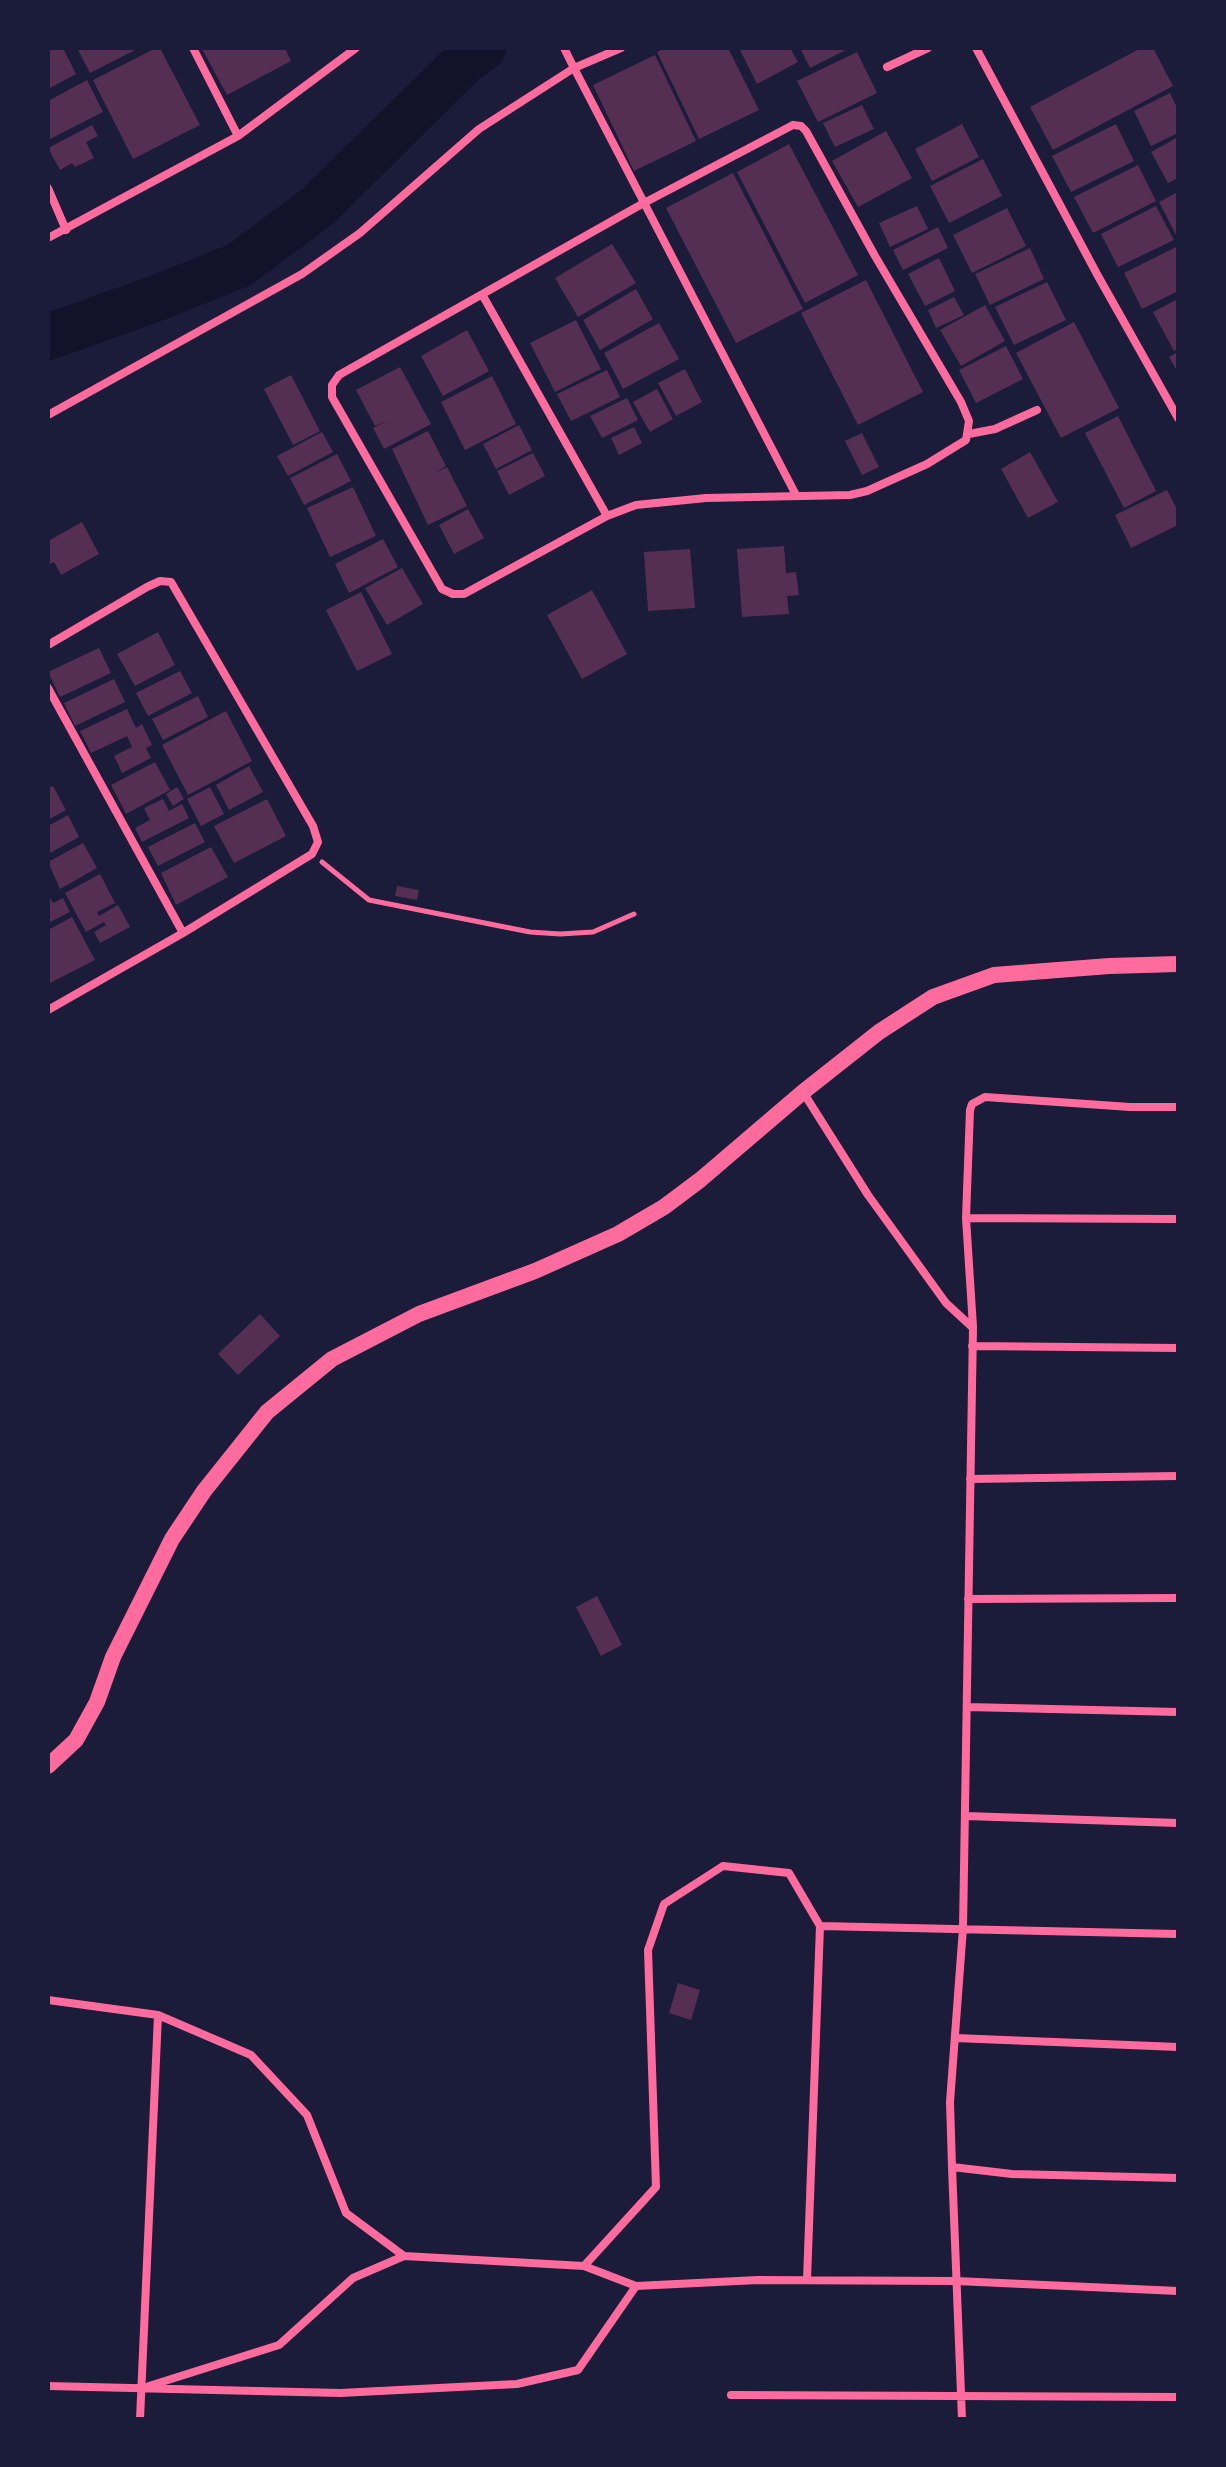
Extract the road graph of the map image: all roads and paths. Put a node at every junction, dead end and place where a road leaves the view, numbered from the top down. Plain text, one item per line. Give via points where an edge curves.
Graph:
1 (193, 48) edge
2 (356, 48) edge
3 (564, 48) edge
4 (621, 48) edge
5 (928, 48) edge
6 (976, 48) edge
7 (887, 67) dead end
8 (574, 68) junction
9 (238, 136) junction
10 (48, 188) edge
11 (642, 204) junction
12 (66, 230) junction
13 (48, 238) edge
14 (483, 296) junction
15 (1037, 410) dead end
16 (48, 415) edge
17 (1178, 418) edge
18 (969, 434) junction
19 (796, 495) junction
20 (607, 516) junction
21 (48, 645) edge
22 (48, 688) edge
23 (312, 854) junction
24 (634, 914) dead end
25 (183, 933) junction
26 (1178, 964) edge
27 (49, 1006) edge
28 (803, 1092) junction
29 (1178, 1107) edge
30 (966, 1218) junction
31 (1178, 1219) edge
32 (973, 1327) junction
33 (972, 1346) junction
34 (1178, 1348) edge
35 (1178, 1476) edge
36 (970, 1479) junction
37 (1178, 1598) edge
38 (968, 1599) junction
39 (967, 1707) junction
40 (1178, 1712) edge
41 (48, 1766) edge
42 (965, 1816) junction
43 (1178, 1823) edge
44 (820, 1926) junction
45 (963, 1928) junction
46 (1178, 1934) edge
47 (48, 2000) edge
48 (158, 2015) junction
49 (955, 2038) junction
50 (1178, 2047) edge
51 (952, 2167) junction
52 (1178, 2178) edge
53 (404, 2256) junction
54 (584, 2266) junction
55 (807, 2280) junction
56 (956, 2281) junction
57 (636, 2286) junction
58 (1178, 2291) edge
59 (48, 2386) edge
60 (140, 2388) junction
61 (731, 2395) dead end
62 (961, 2396) junction
63 (1178, 2397) edge
64 (140, 2419) edge
65 (962, 2419) edge

1 - 9 street
2 - 9 street
3 - 8 street
4 - 8 street
5 - 7 street
6 - 17 street
8 - 11 street
8 - 16 street via 479,129 360,233 302,274
9 - 12 street
10 - 12 street
11 - 14 street
11 - 18 street via 793,125 801,126 961,402
11 - 19 street
12 - 13 street
14 - 20 street
14 - 20 street via 339,375 332,397 442,589 453,594 464,594
15 - 18 street
18 - 19 street via 961,445 867,491
19 - 20 street via 636,505
21 - 23 street via 147,587 171,582 313,826 318,842
22 - 25 street
23 - 24 path via 369,900 492,925 560,934 593,932
23 - 25 street
25 - 27 street
26 - 28 main road via 994,975 933,997
28 - 32 street via 946,1303
28 - 41 main road via 664,1207 535,1271 419,1314 332,1359 267,1412 172,1539 113,1657 97,1702 76,1740
29 - 30 street via 985,1097 972,1104 969,1117
30 - 31 street
30 - 32 street
32 - 33 street
33 - 34 street
33 - 36 street
35 - 36 street
36 - 38 street
37 - 38 street
38 - 39 street
39 - 40 street
39 - 42 street
42 - 43 street
42 - 45 street
44 - 45 street
44 - 54 street via 789,1873 723,1866 664,1904 648,1950 656,2187
44 - 55 street
45 - 46 street
45 - 49 street
47 - 48 street
48 - 53 street via 251,2055 307,2115 346,2213
48 - 60 street
49 - 50 street
49 - 51 street
51 - 52 street via 1012,2174
51 - 56 street
53 - 54 street
53 - 60 street via 353,2278 279,2345
54 - 57 street
55 - 56 street
55 - 57 street
56 - 58 street
56 - 62 street
57 - 60 street via 578,2370 517,2384 340,2393
59 - 60 street
60 - 64 street
61 - 62 street
62 - 63 street
62 - 65 street

